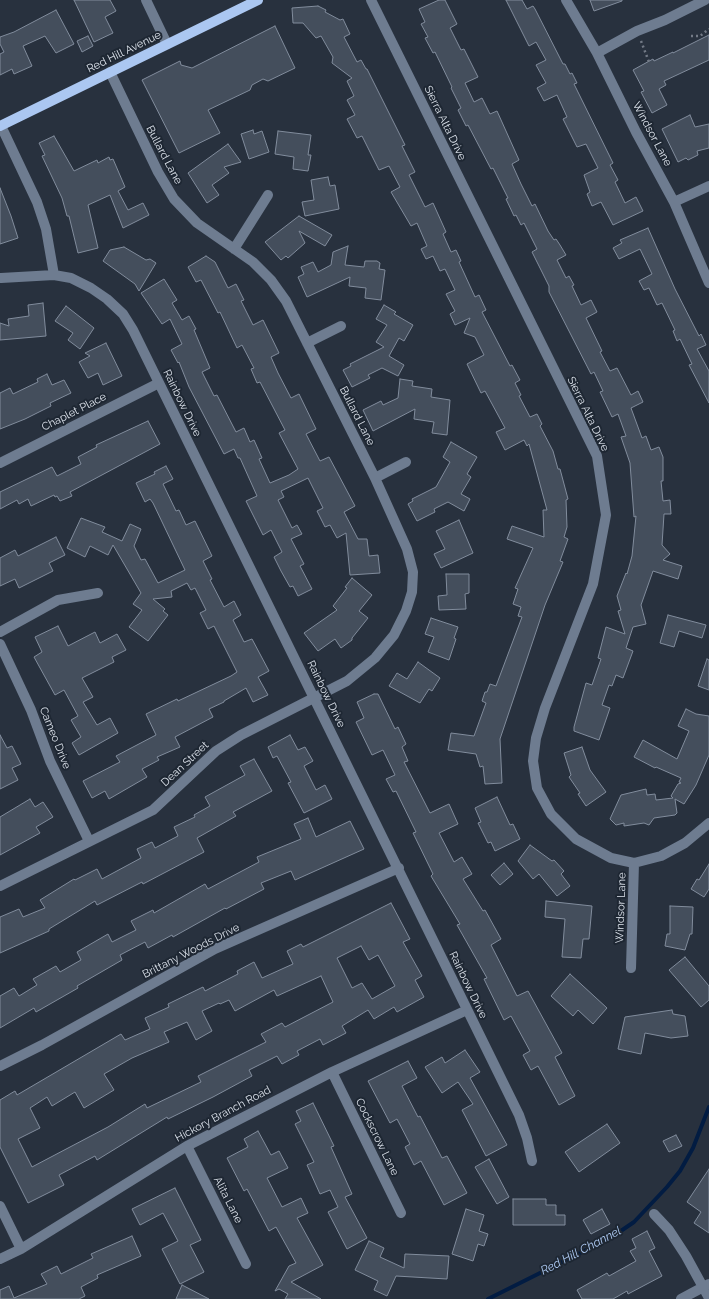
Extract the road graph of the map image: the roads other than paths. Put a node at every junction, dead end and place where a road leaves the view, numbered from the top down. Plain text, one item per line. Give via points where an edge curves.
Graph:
1 (146, 0) edge
2 (258, 0) edge
3 (371, 0) edge
4 (566, 0) edge
5 (705, 0) edge
6 (167, 44) junction
7 (597, 52) junction
8 (110, 72) junction
9 (0, 126) edge
10 (709, 186) edge
11 (268, 195) dead end
12 (674, 202) junction
13 (234, 249) junction
14 (54, 275) junction
15 (1, 278) edge
16 (709, 284) edge
17 (341, 326) dead end
18 (307, 343) junction
19 (159, 384) junction
20 (406, 462) dead end
21 (0, 463) edge
22 (375, 478) junction
23 (98, 593) dead end
24 (406, 611) joint
25 (0, 632) edge
26 (0, 644) edge
27 (315, 699) junction
28 (709, 823) edge
29 (89, 841) junction
30 (634, 863) junction
31 (399, 868) junction
32 (0, 886) edge
33 (631, 968) dead end
34 (467, 1010) junction
35 (0, 1066) edge
36 (332, 1072) junction
37 (187, 1146) junction
38 (532, 1161) dead end
39 (0, 1206) edge
40 (401, 1213) dead end
41 (654, 1214) dead end
42 (21, 1249) junction
43 (0, 1259) edge
44 (246, 1264) dead end
45 (707, 1286) edge
46 (709, 1298) edge
47 (681, 1299) edge

1 - 6 street
2 - 6 main road, Red Hill Avenue
3 - 30 street, Sierra Alta Drive via 597,456 606,514 592,584 545,708 536,738 533,761 537,788 551,814 576,839 611,858
4 - 7 street, Windsor Lane
5 - 7 street
6 - 8 main road, Red Hill Avenue
7 - 12 street, Windsor Lane
8 - 9 main road, Red Hill Avenue
8 - 13 street, Bullard Lane via 158,172 174,199 197,223
9 - 14 street via 37,202 46,229
10 - 12 street
11 - 13 street
12 - 16 street, Windsor Lane
13 - 18 street, Bullard Lane via 253,262 271,280 286,301
14 - 15 street, Rainbow Drive
14 - 19 street, Rainbow Drive via 71,278 92,288 123,314
17 - 18 street
18 - 22 street, Bullard Lane
19 - 21 street, Chaplet Place
19 - 27 street, Rainbow Drive
20 - 22 street
22 - 24 street, Bullard Lane via 408,549 413,572 412,592
23 - 25 street via 58,600
24 - 27 street, Dean Street via 394,635 375,658 347,682
26 - 29 street, Cameo Drive via 31,710 50,761
27 - 29 street, Dean Street via 241,735 216,751 153,810
27 - 31 street, Rainbow Drive
28 - 30 street, Windsor Lane via 685,843 661,856
29 - 32 street, Dean Street
30 - 33 street, Windsor Lane
31 - 34 street, Rainbow Drive
31 - 35 street, Brittany Woods Drive via 215,949
34 - 36 street, Hickory Branch Road
34 - 38 street, Rainbow Drive via 519,1115
36 - 37 street, Hickory Branch Road
36 - 40 street, Cockscrow Lane
37 - 42 street, Hickory Branch Road
37 - 44 street, Alita Lane
39 - 42 street
41 - 45 street
42 - 43 street, Hickory Branch Road
45 - 46 street
45 - 47 street

